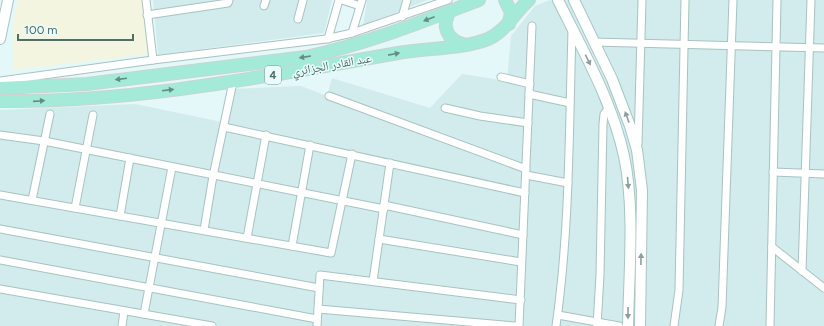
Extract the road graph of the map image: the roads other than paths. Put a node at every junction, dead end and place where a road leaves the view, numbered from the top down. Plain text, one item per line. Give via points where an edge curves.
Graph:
1 (8, 0) edge
2 (146, 0) edge
3 (229, 0) edge
4 (303, 0) edge
5 (341, 0) edge
6 (407, 0) edge
7 (479, 0) edge
8 (505, 0) edge
9 (529, 0) edge
10 (558, 0) edge
11 (574, 0) edge
12 (642, 0) edge
13 (685, 0) edge
14 (733, 0) edge
15 (777, 0) edge
16 (811, 0) edge
17 (361, 3) edge
18 (449, 6) edge
19 (147, 14) junction
20 (402, 17) junction
21 (298, 18) dead end
22 (509, 24) junction
23 (532, 26) dead end
24 (572, 28) junction
25 (352, 33) junction
26 (0, 39) edge
27 (328, 39) junction
28 (594, 42) junction
29 (463, 44) junction
30 (641, 44) junction
31 (684, 44) junction
32 (731, 46) junction
33 (776, 47) junction
34 (809, 48) junction
35 (824, 48) edge
36 (153, 60) junction
37 (501, 78) dead end
38 (0, 81) edge
39 (233, 82) junction
40 (530, 84) junction
41 (0, 88) edge
42 (529, 94) junction
43 (329, 96) dead end
44 (0, 101) edge
45 (621, 102) junction
46 (570, 103) junction
47 (609, 107) junction
48 (445, 108) dead end
49 (50, 114) dead end
50 (93, 115) dead end
51 (528, 123) junction
52 (224, 127) junction
53 (0, 135) edge
54 (266, 135) junction
55 (44, 141) junction
56 (310, 145) junction
57 (87, 150) junction
58 (352, 154) junction
59 (637, 154) junction
60 (130, 158) junction
61 (390, 163) junction
62 (172, 167) junction
63 (526, 172) junction
64 (773, 172) junction
65 (805, 173) junction
66 (824, 174) edge
67 (213, 176) junction
68 (568, 183) junction
69 (258, 185) junction
70 (301, 193) junction
71 (525, 193) junction
72 (0, 194) edge
73 (32, 200) junction
74 (343, 201) junction
75 (384, 207) junction
76 (76, 208) junction
77 (120, 216) junction
78 (161, 223) junction
79 (0, 229) edge
80 (204, 230) junction
81 (523, 235) junction
82 (247, 238) junction
83 (379, 239) junction
84 (292, 246) junction
85 (772, 247) junction
86 (155, 258) junction
87 (0, 260) edge
88 (521, 262) junction
89 (802, 271) junction
90 (373, 281) junction
91 (149, 288) junction
92 (319, 288) junction
93 (824, 288) edge
94 (0, 289) edge
95 (520, 300) junction
96 (318, 309) junction
97 (124, 311) junction
98 (144, 314) junction
99 (558, 315) junction
100 (317, 323) edge
101 (597, 324) edge
102 (122, 326) edge
103 (212, 326) edge
104 (515, 326) edge
105 (519, 326) edge
106 (556, 326) edge
107 (619, 326) edge
108 (628, 326) edge
109 (640, 326) edge
110 (674, 326) edge
111 (719, 326) edge
112 (770, 326) edge

1 - 26 street
2 - 19 street
3 - 19 street via 228,3
4 - 21 street
5 - 17 street
5 - 27 street
6 - 20 street
7 - 18 highway, عبد القادر الجزائري / 4
8 - 22 highway via 510,12
9 - 22 highway, عبد القادر الجزائري / 4
10 - 24 street
11 - 28 street
12 - 30 street
13 - 31 street
14 - 32 street
15 - 33 street
16 - 34 street
17 - 25 street
18 - 20 street
18 - 29 highway via 446,32 456,42
18 -> 41 highway, عبد القادر الجزائري / 4 via 388,35 306,57 87,84
19 - 36 street
20 - 25 street
22 - 29 highway, عبد القادر الجزائري / 4 via 488,39
23 - 40 street
24 - 46 street
24 -> 47 street
25 - 27 street
27 - 36 street
28 - 30 street
28 - 45 street
39 -> 29 highway, عبد القادر الجزائري / 4
30 - 31 street
30 - 59 street
31 - 32 street
31 - 110 street via 679,290
32 - 33 street
32 - 111 street via 722,307
33 - 34 street
33 - 64 street
34 - 35 street
34 - 65 street
36 - 38 street
37 - 40 street
44 -> 39 highway, عبد القادر الجزائري / 4 via 30,102 120,96
39 - 52 street
40 - 42 street
42 - 46 street
42 - 51 street
43 - 63 street
45 - 47 street
59 -> 45 street
46 - 68 street
47 - 101 street via 604,114 603,124 601,259
47 -> 108 street via 624,157 628,188
48 - 51 street
49 - 55 street
50 - 57 street
51 - 63 street
52 - 54 street
52 - 67 street
53 - 55 street
54 - 56 street
54 - 69 street
55 - 57 street
55 - 73 street
56 - 58 street
56 - 70 street
57 - 60 street
57 - 76 street
58 - 61 street
58 - 74 street
109 -> 59 street via 642,190
60 - 62 street
60 - 77 street
61 - 71 street
61 - 75 street
62 - 67 street
62 - 78 street
63 - 68 street
63 - 71 street
64 - 65 street
64 - 85 street
65 - 66 street
65 - 89 street
67 - 69 street
67 - 80 street
68 - 99 street
69 - 70 street
69 - 82 street
70 - 74 street
70 - 84 street
71 - 81 street
72 - 73 street
73 - 76 street
74 - 75 street
74 - 84 street via 331,252
75 - 81 street
75 - 83 street
76 - 77 street
77 - 78 street
78 - 80 street
78 - 86 street
79 - 86 street
80 - 82 street
81 - 88 street
82 - 84 street
83 - 88 street
83 - 90 street
85 - 89 street
85 - 112 street
86 - 91 street
86 - 92 street
87 - 91 street
88 - 95 street
89 - 93 street
90 - 92 street via 320,275
90 - 95 street
91 - 98 street
91 - 100 street
92 - 96 street
94 - 97 street
95 - 105 street
96 - 100 street
96 - 104 street
97 - 98 street
97 - 102 street
98 - 103 street
99 - 101 street
99 - 106 street
101 - 107 street

